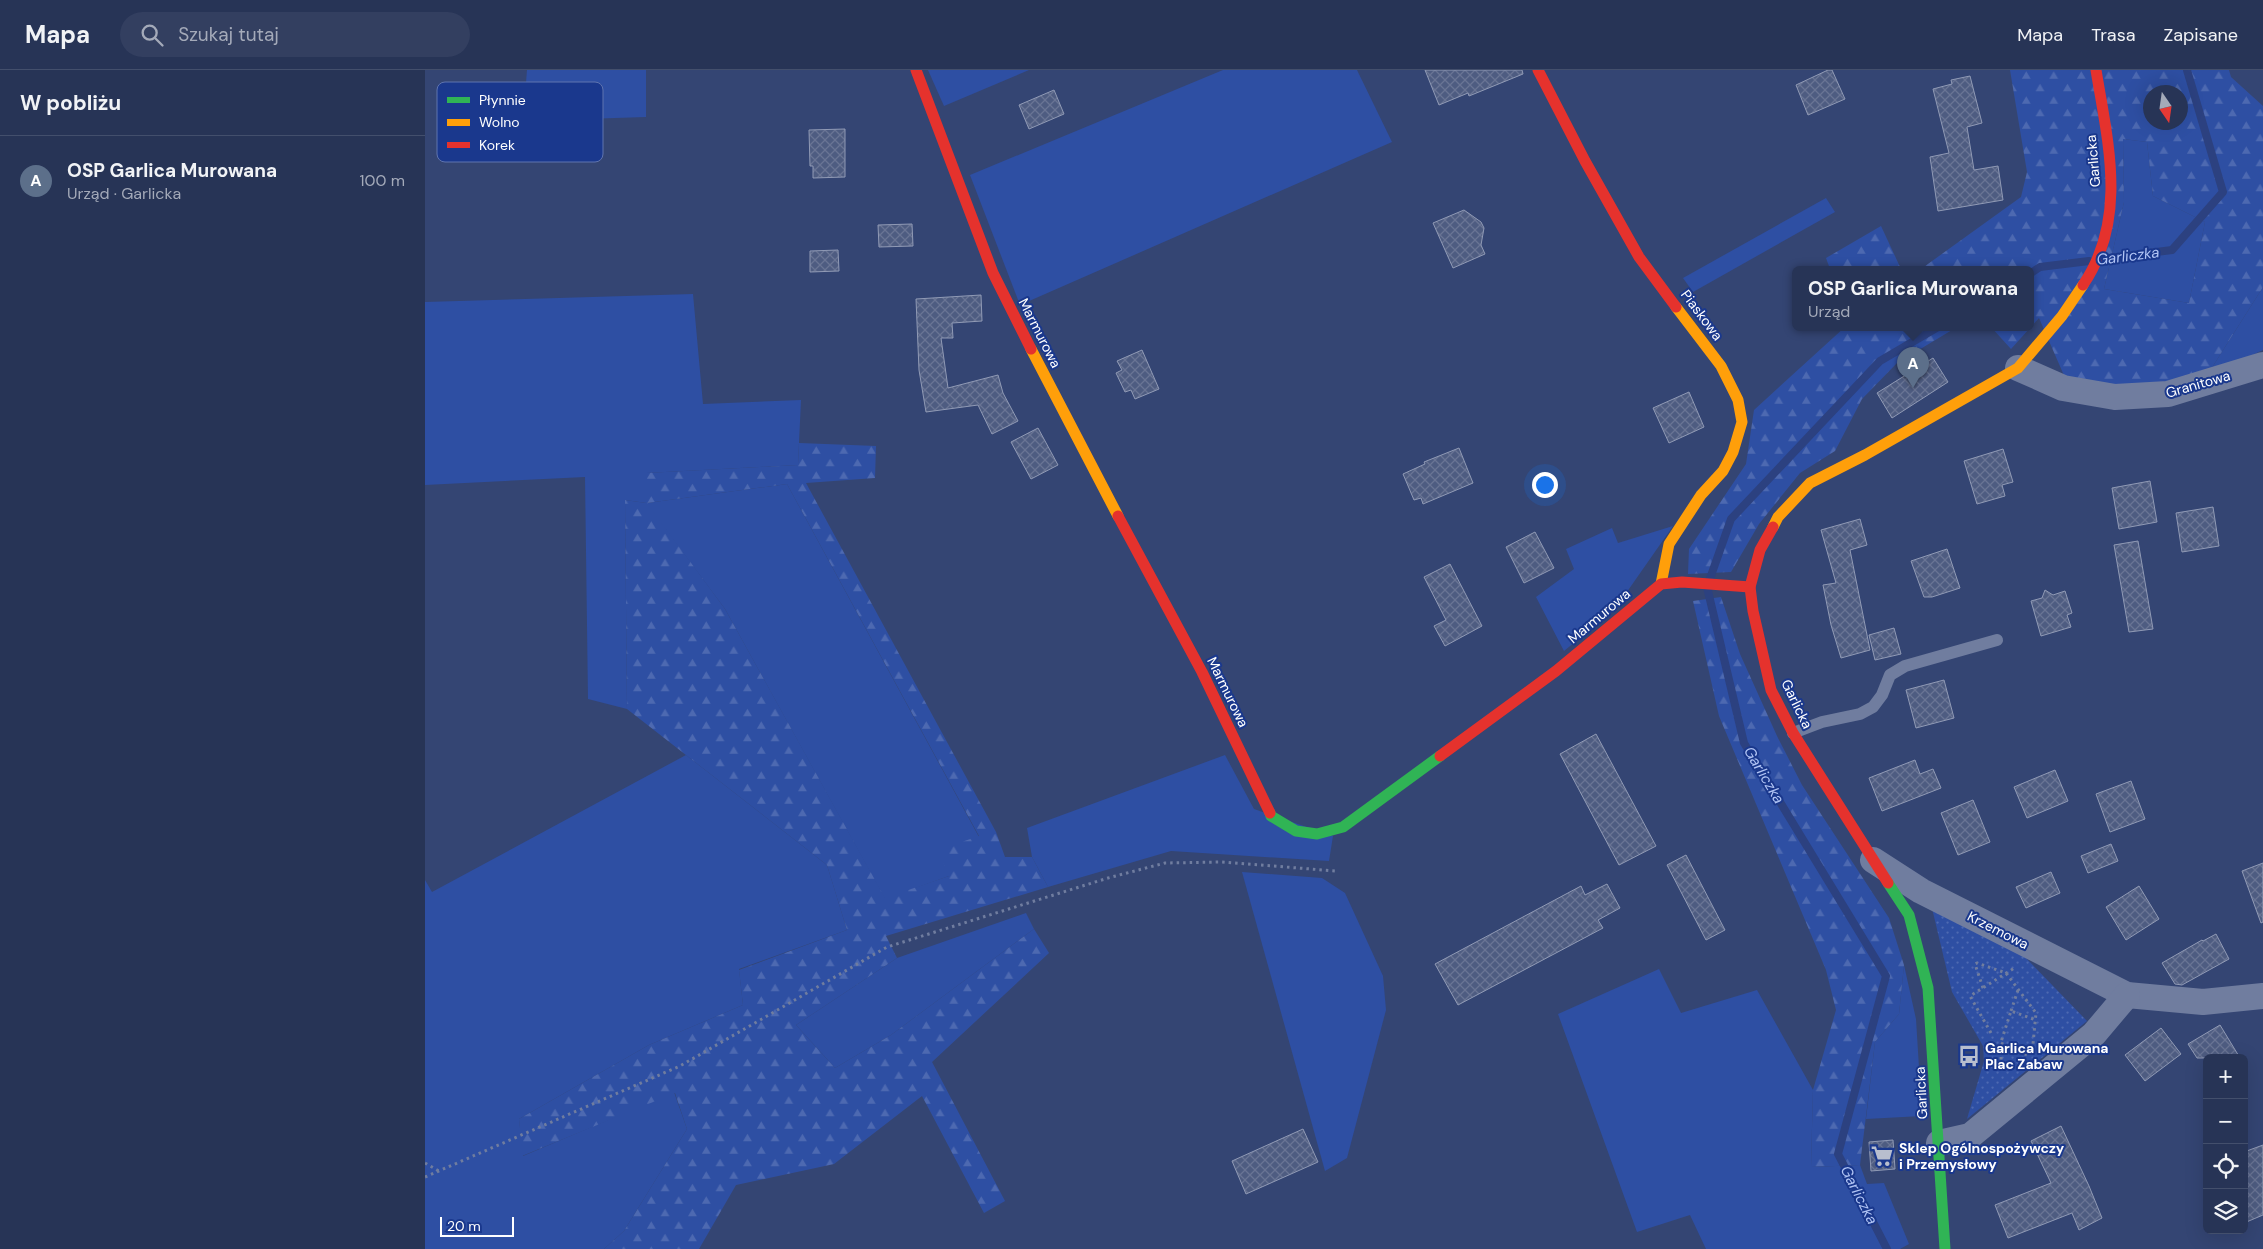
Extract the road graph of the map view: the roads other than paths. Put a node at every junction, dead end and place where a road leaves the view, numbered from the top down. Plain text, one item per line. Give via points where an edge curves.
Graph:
1 (916, 70) edge
2 (1538, 70) edge
3 (2096, 72) edge
4 (2263, 365) edge
5 (2018, 368) junction
6 (1661, 584) junction
7 (1750, 587) junction
8 (1997, 640) dead end
9 (1793, 733) junction
10 (1873, 860) junction
11 (2127, 996) junction
12 (2263, 996) edge
13 (1939, 1143) junction
14 (1945, 1249) edge

1 - 6 street, Marmurowa via 993,273 1074,434 1203,672 1271,816 1296,831 1317,834 1343,827 1556,671
2 - 6 street, Piaskowa via 1639,257 1721,366 1738,400 1742,422 1733,452 1723,472 1701,495 1669,544
3 - 5 street, Garlicka via 2112,163 2111,203 2103,245 2090,275
4 - 5 street, Granitowa via 2168,394 2115,397 2063,388
5 - 7 street, Garlicka via 1810,483 1778,517 1760,550
6 - 7 street via 1682,582
7 - 9 street, Garlicka via 1771,690
8 - 9 lane via 1905,666 1890,675 1873,707 1860,714 1822,722
9 - 10 street, Garlicka
10 - 11 street, Krzemowa via 1921,891
10 - 13 street, Garlicka via 1909,915 1920,951 1930,1014
11 - 12 street, Krzemowa via 2203,1002
11 - 13 street via 2094,1034 1970,1136
13 - 14 street, Garlicka

